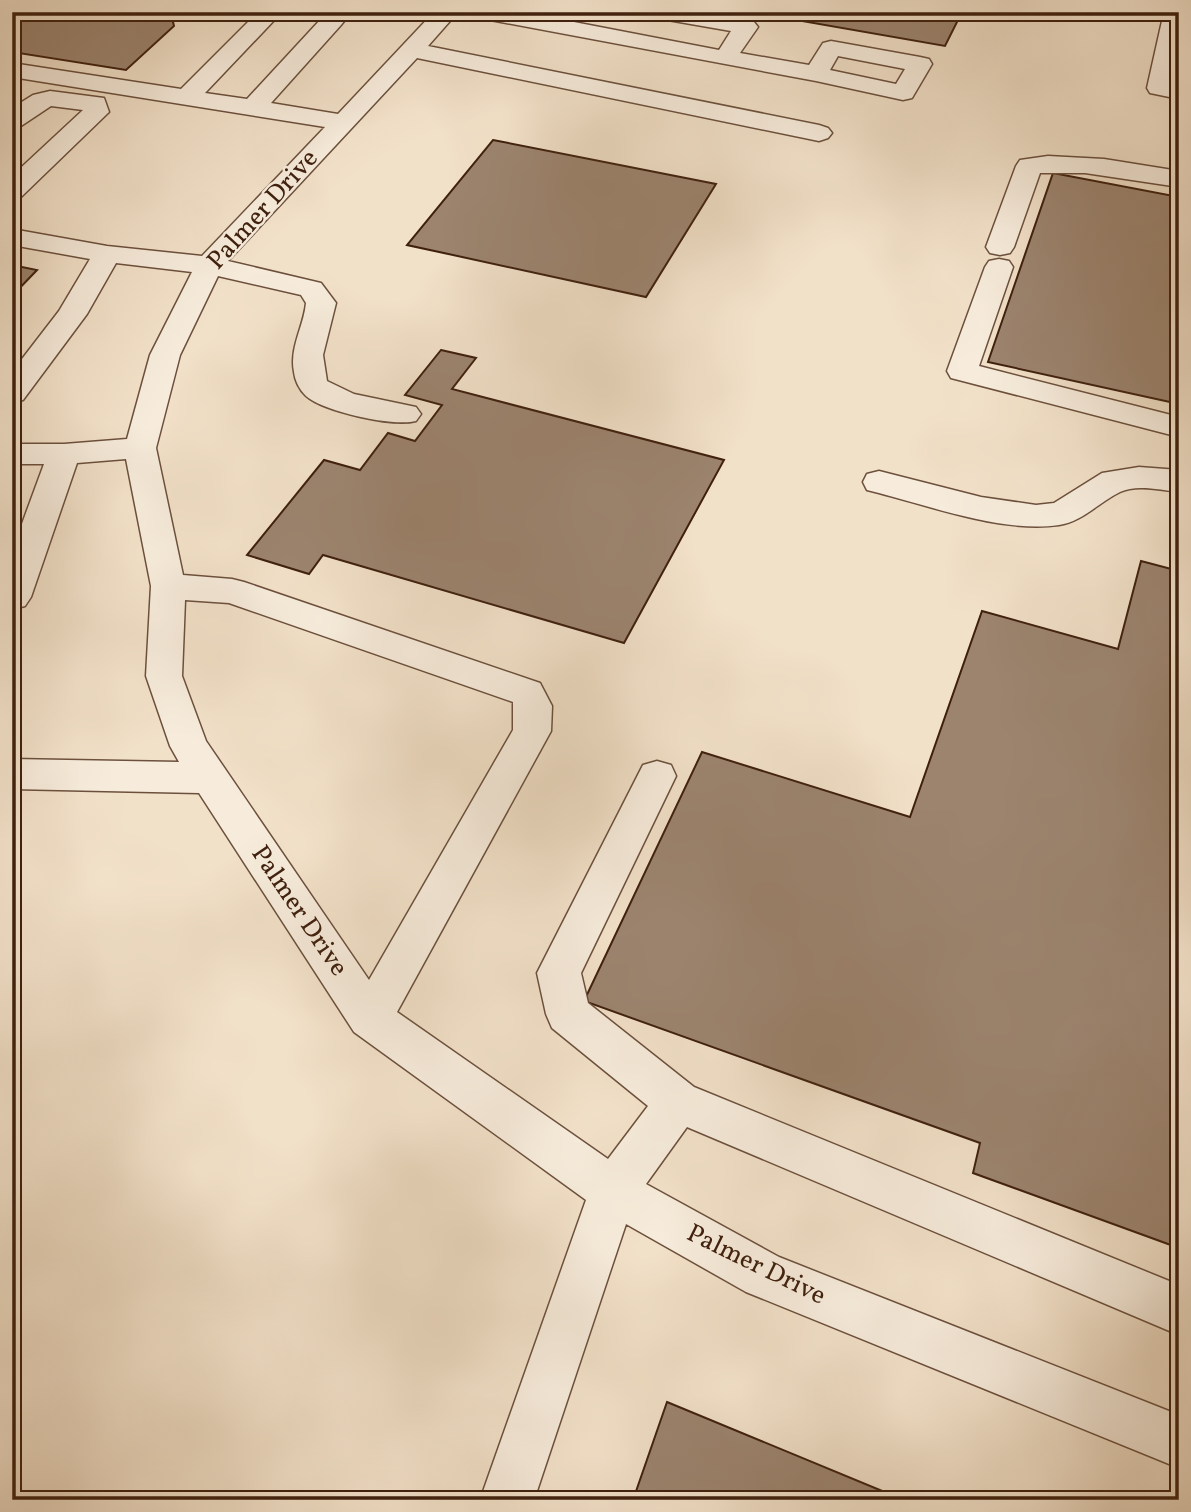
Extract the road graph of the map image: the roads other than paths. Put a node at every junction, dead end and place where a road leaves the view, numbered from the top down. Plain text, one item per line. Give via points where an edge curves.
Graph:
1 (271, 12) edge
2 (327, 12) edge
3 (447, 12) edge
4 (485, 12) edge
5 (663, 12) edge
6 (1176, 12) edge
7 (411, 50) junction
8 (725, 58) junction
9 (12, 70) edge
10 (816, 74) dead end
11 (1179, 92) edge
12 (187, 98) junction
13 (253, 108) junction
14 (12, 121) edge
15 (343, 122) junction
16 (819, 133) dead end
17 (1179, 179) edge
18 (12, 191) edge
19 (12, 237) edge
20 (107, 254) junction
21 (209, 265) junction
22 (12, 393) edge
23 (405, 414) dead end
24 (1179, 427) edge
25 (140, 448) junction
26 (12, 454) edge
27 (64, 454) junction
28 (1179, 481) edge
29 (879, 482) dead end
30 (168, 586) junction
31 (13, 597) edge
32 (12, 774) edge
33 (657, 776) dead end
34 (210, 778) junction
35 (370, 1018) junction
36 (678, 1102) junction
37 (613, 1191) junction
38 (1179, 1310) edge
39 (1179, 1442) edge
40 (507, 1500) edge

1 - 12 street
2 - 13 street via 333,20
3 - 7 street, Palmer Drive
4 - 8 street
5 - 8 street via 746,27
6 - 11 street via 1159,88
7 - 15 street, Palmer Drive
7 - 16 street
8 - 10 street
9 - 12 street
12 - 13 street
13 - 15 street
14 - 18 street via 46,98 95,103 96,112
15 - 21 street, Palmer Drive
17 - 24 street via 1100,166 1029,166 962,371
19 - 20 street
20 - 21 street
20 - 22 street via 72,314
21 - 23 street via 311,289 321,303 309,349 314,386 328,396
21 - 25 street, Palmer Drive via 165,355
25 - 27 street
25 - 30 street, Palmer Drive
26 - 27 street
27 - 31 street
28 - 29 street via 1114,481 1061,514 1035,516 981,508
30 - 34 street, Palmer Drive via 164,676 189,746
30 - 35 street via 232,591 527,692 533,706 532,731
32 - 34 street
33 - 36 street via 559,973 568,1014
34 - 35 street, Palmer Drive
35 - 37 street, Palmer Drive
36 - 37 street
36 - 38 street
37 - 39 street, Palmer Drive via 763,1275
37 - 40 street

